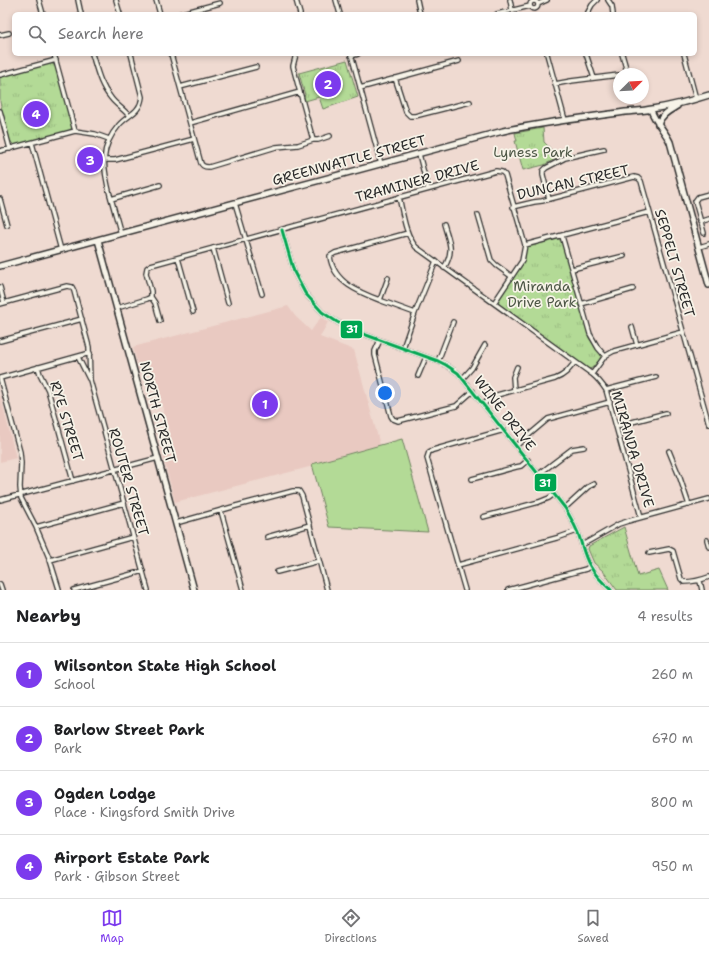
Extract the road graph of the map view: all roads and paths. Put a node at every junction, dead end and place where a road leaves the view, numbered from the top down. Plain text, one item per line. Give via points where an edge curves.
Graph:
1 (39, 0) edge
2 (78, 0) edge
3 (116, 0) edge
4 (156, 0) edge
5 (296, 0) edge
6 (336, 0) edge
7 (417, 0) edge
8 (510, 0) edge
9 (532, 0) edge
10 (547, 0) edge
11 (597, 0) edge
12 (608, 0) edge
13 (220, 3) dead end
14 (538, 4) junction
15 (530, 6) junction
16 (535, 9) junction
17 (512, 10) junction
18 (42, 12) edge
19 (81, 12) edge
20 (119, 12) edge
21 (159, 12) edge
22 (186, 12) edge
23 (299, 12) edge
24 (339, 12) edge
25 (420, 12) edge
26 (504, 12) edge
27 (536, 12) edge
28 (588, 12) edge
29 (614, 12) edge
30 (10, 32) dead end
31 (0, 35) edge
32 (55, 56) edge
33 (93, 56) edge
34 (132, 56) edge
35 (172, 56) edge
36 (296, 56) edge
37 (351, 56) edge
38 (548, 56) edge
39 (587, 56) edge
40 (623, 56) edge
41 (685, 56) edge
42 (56, 60) junction
43 (459, 61) dead end
44 (256, 67) dead end
45 (626, 68) edge
46 (0, 75) edge
47 (613, 76) edge
48 (395, 78) junction
49 (594, 78) junction
50 (555, 84) junction
51 (180, 87) junction
52 (360, 88) junction
53 (300, 92) junction
54 (709, 95) edge
55 (696, 99) junction
56 (470, 102) dead end
57 (684, 102) junction
58 (651, 110) junction
59 (0, 111) edge
60 (129, 116) junction
61 (565, 120) junction
62 (190, 123) junction
63 (658, 124) junction
64 (75, 131) junction
65 (330, 136) dead end
66 (109, 139) junction
67 (194, 139) junction
68 (313, 140) junction
69 (32, 143) junction
70 (10, 148) junction
71 (604, 149) dead end
72 (0, 151) edge
73 (418, 154) junction
74 (104, 160) junction
75 (381, 164) junction
76 (638, 178) joint
77 (160, 185) dead end
78 (428, 189) junction
79 (709, 194) edge
80 (399, 197) junction
81 (111, 198) junction
82 (0, 199) edge
83 (549, 199) junction
84 (235, 202) junction
85 (514, 207) junction
86 (649, 212) junction
87 (478, 215) dead end
88 (709, 219) edge
89 (700, 222) junction
90 (444, 224) dead end
91 (7, 225) dead end
92 (282, 230) junction
93 (408, 233) junction
94 (704, 233) dead end
95 (121, 234) junction
96 (562, 236) junction
97 (246, 239) junction
98 (98, 240) junction
99 (709, 244) edge
100 (525, 245) junction
101 (698, 247) junction
102 (213, 248) junction
103 (60, 250) junction
104 (624, 256) dead end
105 (178, 258) junction
106 (436, 262) junction
107 (0, 266) edge
108 (444, 268) junction
109 (572, 269) junction
110 (511, 276) junction
111 (388, 278) dead end
112 (709, 285) edge
113 (0, 287) edge
114 (633, 290) dead end
115 (262, 294) dead end
116 (151, 297) junction
117 (380, 300) junction
118 (4, 303) junction
119 (228, 303) dead end
120 (494, 303) junction
121 (0, 304) edge
122 (581, 304) junction
123 (117, 308) junction
124 (193, 312) dead end
125 (415, 313) junction
126 (82, 319) junction
127 (160, 321) dead end
128 (453, 322) dead end
129 (632, 327) dead end
130 (683, 332) junction
131 (380, 340) junction
132 (0, 341) edge
133 (485, 345) dead end
134 (637, 345) junction
135 (403, 348) junction
136 (90, 353) junction
137 (605, 356) junction
138 (78, 357) junction
139 (426, 357) junction
140 (438, 361) junction
141 (575, 362) junction
142 (38, 367) junction
143 (517, 367) dead end
144 (592, 374) junction
145 (418, 376) dead end
146 (656, 377) dead end
147 (0, 378) edge
148 (463, 378) junction
149 (90, 380) junction
150 (514, 390) junction
151 (606, 390) junction
152 (473, 391) junction
153 (610, 402) junction
154 (484, 404) junction
155 (666, 413) dead end
156 (709, 424) edge
157 (617, 426) junction
158 (504, 430) junction
159 (516, 446) junction
160 (584, 448) dead end
161 (669, 450) dead end
162 (158, 458) junction
163 (528, 460) junction
164 (114, 470) junction
165 (539, 474) junction
166 (472, 479) dead end
167 (73, 481) junction
168 (594, 484) dead end
169 (554, 494) junction
170 (21, 495) junction
171 (0, 500) edge
172 (709, 500) edge
173 (124, 503) junction
174 (688, 505) junction
175 (565, 508) junction
176 (221, 511) junction
177 (641, 516) junction
178 (483, 517) dead end
179 (176, 523) junction
180 (310, 525) junction
181 (36, 527) junction
182 (577, 531) junction
183 (133, 537) junction
184 (267, 537) dead end
185 (707, 540) dead end
186 (582, 545) junction
187 (709, 547) edge
188 (649, 553) dead end
189 (50, 560) junction
190 (319, 561) junction
191 (458, 565) junction
192 (590, 566) junction
193 (143, 572) junction
194 (277, 572) dead end
195 (709, 577) edge
196 (700, 581) junction
197 (0, 584) edge
198 (2, 590) edge
199 (60, 590) edge
200 (74, 590) edge
201 (148, 590) edge
202 (194, 590) edge
203 (243, 590) edge
204 (327, 590) edge
205 (465, 590) edge
206 (508, 590) edge
207 (611, 590) edge
208 (702, 590) edge

1 - 18 street
2 - 19 street
3 - 20 street
4 - 21 street
5 - 23 street
6 - 24 street
7 - 25 street
8 - 17 street
9 - 14 street
9 - 15 street
10 - 14 street
11 - 28 street
12 - 29 street
13 - 22 street
14 - 16 street
15 - 16 street
15 - 17 street
16 - 27 street
17 - 26 street
30 - 31 street
32 - 42 street
33 - 60 street via 106,92
34 - 60 street via 142,97 138,109
35 - 51 street
36 - 53 street via 293,66
37 - 52 street
38 - 50 street
39 - 49 street
40 - 45 street
41 - 55 street
42 - 46 street
42 - 64 street
43 - 48 street
44 - 51 street
47 - 49 street
48 - 52 street
48 - 56 street via 406,112 410,116
49 - 50 street
50 - 61 street
51 - 62 street
52 - 75 street
53 - 62 street
53 - 68 street
54 - 55 main road, GREENWATTLE STREET
55 - 57 main road, GREENWATTLE STREET
57 - 58 main road, GREENWATTLE STREET
57 - 63 main road via 664,114
58 - 61 main road, GREENWATTLE STREET
58 - 63 main road
59 - 70 street
60 - 66 street
61 - 73 main road, GREENWATTLE STREET via 503,131
62 - 67 street
63 - 101 main road via 670,142
64 - 66 street
64 - 69 street
65 - 68 street
66 - 74 street
67 - 68 street via 201,165 205,167 276,147
67 - 74 street via 115,160
69 - 70 street
69 - 103 street
70 - 72 street
71 - 83 street via 565,158 543,170
73 - 75 main road, GREENWATTLE STREET
73 - 78 street
74 - 81 street via 104,173
75 - 84 main road, GREENWATTLE STREET
76 - 83 street, DUNCAN STREET
76 - 86 street, SEPPELT STREET
77 - 81 street
78 - 80 street, TRAMINER DRIVE
78 - 85 street, TRAMINER DRIVE via 496,171 502,172
79 - 89 street via 696,200
80 - 92 street, TRAMINER DRIVE
80 - 93 street, MIRANDA DRIVE
81 - 95 street
82 - 91 street
83 - 85 street, DUNCAN STREET
84 - 95 main road, GREENWATTLE STREET
84 - 97 street
85 - 100 street, TRAMINER DRIVE
86 - 96 street
86 - 130 street, SEPPELT STREET
87 - 110 street via 491,260
88 - 89 street
89 - 94 street
90 - 108 street via 451,252
92 - 97 street, TRAMINER DRIVE
92 - 131 street, WINE DRIVE via 294,272 305,293 322,312 337,322
93 - 106 street, MIRANDA DRIVE via 416,247
93 - 117 street via 330,256 335,272 346,284
95 - 98 main road, GREENWATTLE STREET
96 - 100 street
96 - 109 street
97 - 102 street, TRAMINER DRIVE
97 - 115 street
98 - 103 main road, GREENWATTLE STREET
98 - 123 main road, NORTH STREET
99 - 101 street
100 - 110 street via 522,261
101 - 112 main road
102 - 105 street, TRAMINER DRIVE
102 - 119 street
103 - 107 main road, GREENWATTLE STREET
104 - 109 street
105 - 116 street, TRAMINER DRIVE via 147,268
105 - 124 street
106 - 108 street, MIRANDA DRIVE
106 - 125 street
108 - 120 street, MIRANDA DRIVE
109 - 122 street
110 - 120 street
111 - 117 street
113 - 118 street
114 - 122 street
116 - 123 street
116 - 127 street
117 - 125 street
118 - 121 street
118 - 126 street, ROUTER STREET via 67,286 72,287
120 - 141 street, MIRANDA DRIVE
122 - 137 street via 590,334
123 - 162 main road, NORTH STREET
125 - 135 street
126 - 132 street
126 - 136 street, ROUTER STREET
128 - 140 street
129 - 134 street
130 - 134 street
130 - 156 street, SEPPELT STREET
131 - 135 street, WINE DRIVE
131 - 152 street via 375,351 376,360 391,416 398,422 456,406
133 - 148 street
134 - 137 street
135 - 139 street, WINE DRIVE
136 - 138 street
136 - 149 street, ROUTER STREET
137 - 144 street
138 - 142 street
138 - 149 street, ROUTER STREET
139 - 140 street, WINE DRIVE
139 - 145 street
140 - 148 street, WINE DRIVE via 452,368
141 - 144 street, MIRANDA DRIVE
141 - 150 street via 567,372 555,379
142 - 147 street
142 - 167 street, RYE STREET via 48,390
143 - 150 street via 513,377
144 - 151 street, MIRANDA DRIVE
146 - 151 street
147 - 170 street via 20,452
148 - 152 street, WINE DRIVE
149 - 164 street, ROUTER STREET
150 - 154 street via 496,395
151 - 153 street, MIRANDA DRIVE
152 - 154 street, WINE DRIVE
153 - 157 street, MIRANDA DRIVE
153 - 159 street via 548,419
154 - 158 street, WINE DRIVE
155 - 157 street
157 - 177 street, MIRANDA DRIVE
158 - 159 street, WINE DRIVE
158 - 191 street via 429,452 427,458
159 - 163 street, WINE DRIVE
160 - 165 street via 572,449
161 - 174 street
162 - 164 street
162 - 179 main road, NORTH STREET
163 - 165 street, WINE DRIVE
163 - 166 street via 521,466
164 - 167 street
164 - 173 street, ROUTER STREET
165 - 169 street, WINE DRIVE
167 - 170 street
168 - 175 street
169 - 175 street, WINE DRIVE
169 - 178 street via 539,502
170 - 171 street
170 - 181 street
172 - 174 street
173 - 181 street
173 - 183 street, ROUTER STREET
174 - 177 street
175 - 182 street, WINE DRIVE
176 - 179 street
176 - 180 street via 299,491
176 - 203 street
177 - 186 street via 622,523
179 - 202 main road, NORTH STREET
180 - 184 street
180 - 190 street
181 - 189 street
182 - 186 street, WINE DRIVE
182 - 191 street via 560,538
183 - 189 street
183 - 193 street, ROUTER STREET
185 - 187 street
186 - 192 street, WINE DRIVE
188 - 196 street via 672,549 683,582
189 - 199 street
190 - 194 street
190 - 204 street
191 - 205 street
192 - 206 street
192 - 207 street, WINE DRIVE
193 - 200 street
193 - 201 street, ROUTER STREET
195 - 196 street
196 - 208 street
197 - 198 street

